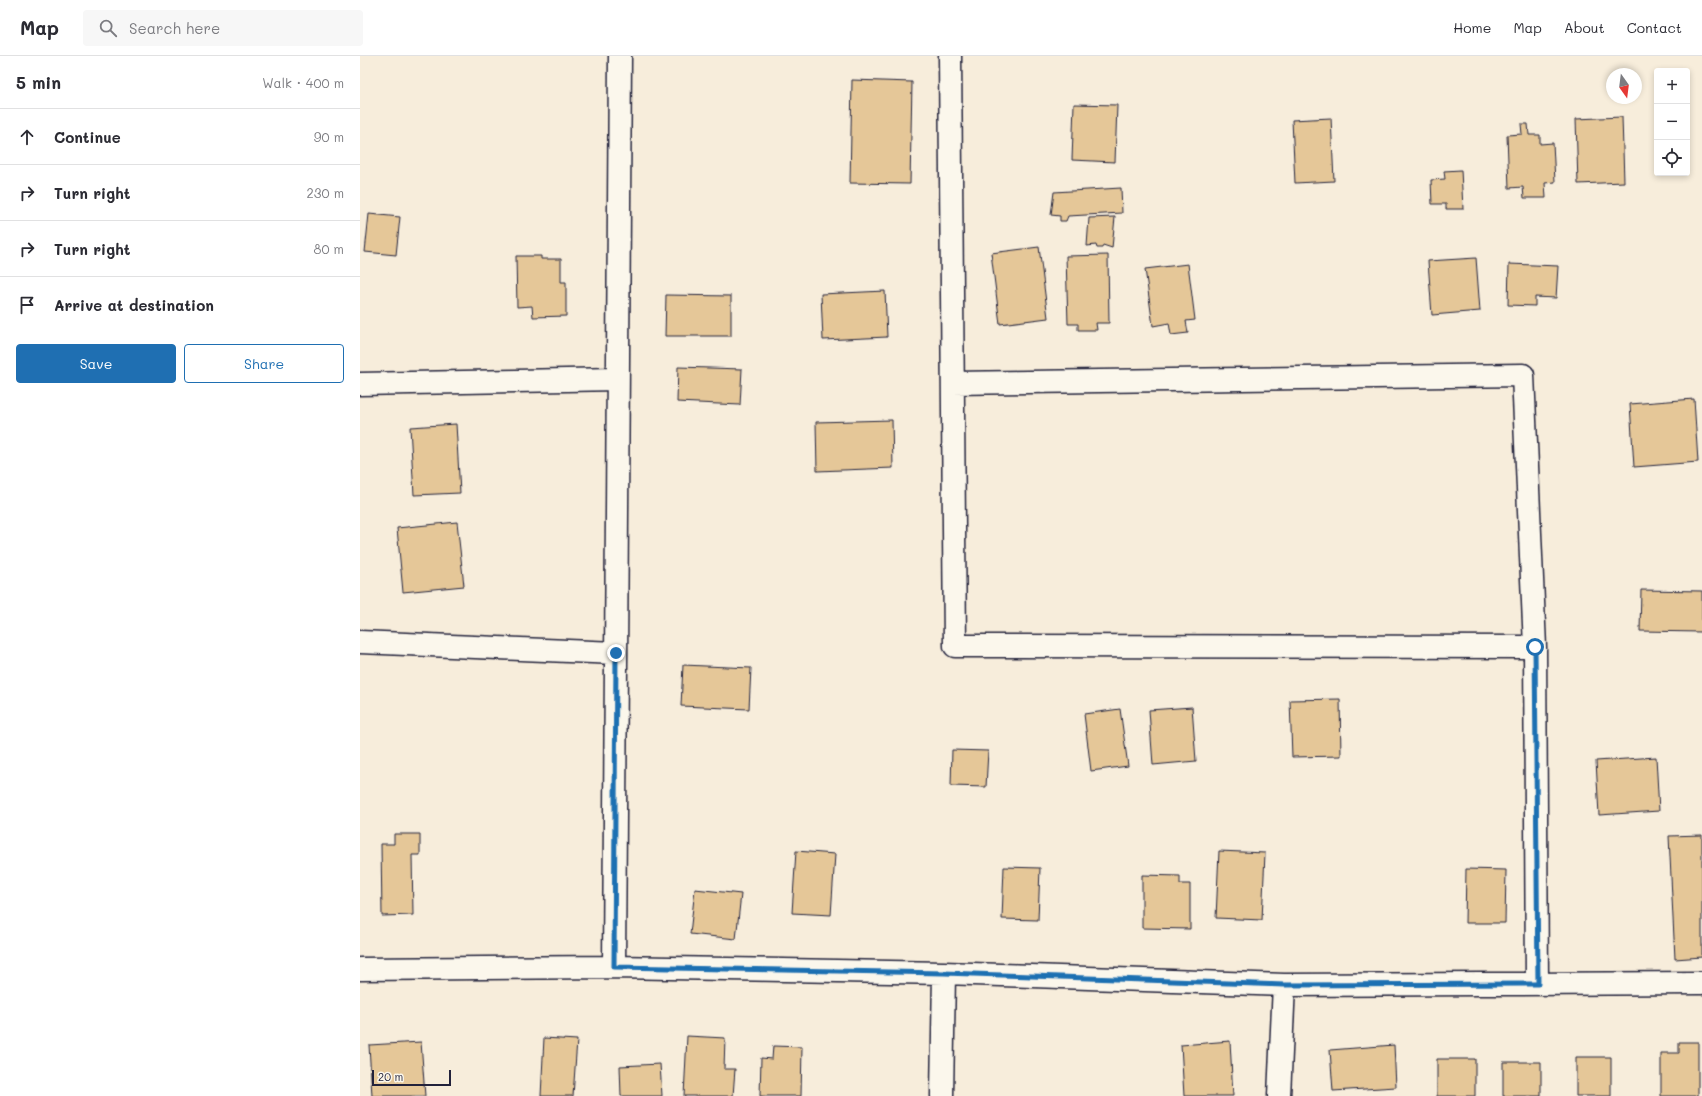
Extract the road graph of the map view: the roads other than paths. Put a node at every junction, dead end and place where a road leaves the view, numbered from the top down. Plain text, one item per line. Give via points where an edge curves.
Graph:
1 (620, 56) edge
2 (950, 56) edge
3 (617, 379) junction
4 (953, 383) junction
5 (360, 384) edge
6 (360, 642) edge
7 (1535, 647) junction
8 (616, 653) junction
9 (614, 967) junction
10 (360, 969) edge
11 (944, 973) junction
12 (1702, 983) edge
13 (1538, 984) junction
14 (1284, 985) junction
15 (942, 1096) edge
16 (1279, 1096) edge

1 - 3 street
2 - 4 street
3 - 5 street
3 - 8 street
4 - 7 street via 1523,375
4 - 7 street via 955,646
6 - 8 street
7 - 13 street
8 - 9 street
9 - 10 street
9 - 11 street
11 - 14 street
11 - 15 street
12 - 13 street
13 - 14 street
14 - 16 street

